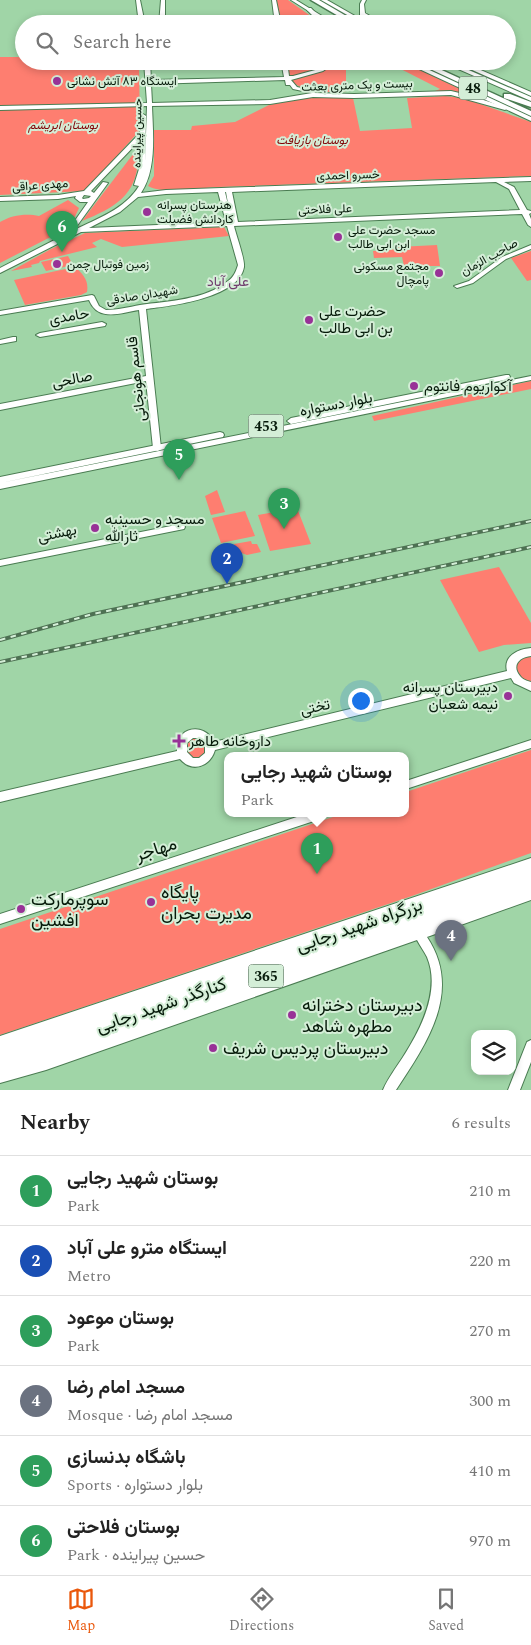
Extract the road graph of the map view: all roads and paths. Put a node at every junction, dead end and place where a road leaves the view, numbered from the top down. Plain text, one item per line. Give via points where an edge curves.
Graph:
1 (134, 0) edge
2 (138, 0) edge
3 (163, 0) edge
4 (274, 0) edge
5 (293, 0) edge
6 (302, 0) edge
7 (314, 0) edge
8 (324, 0) edge
9 (330, 0) edge
10 (364, 0) edge
11 (309, 9) junction
12 (340, 9) junction
13 (136, 15) edge
14 (140, 15) edge
15 (162, 15) edge
16 (276, 15) edge
17 (315, 15) edge
18 (319, 15) edge
19 (328, 15) edge
20 (341, 15) edge
21 (351, 15) edge
22 (364, 15) edge
23 (143, 70) edge
24 (147, 70) edge
25 (285, 70) edge
26 (320, 70) edge
27 (424, 70) edge
28 (436, 70) edge
29 (453, 70) edge
30 (462, 70) edge
31 (476, 70) edge
32 (286, 78) junction
33 (148, 82) junction
34 (531, 94) edge
35 (144, 95) junction
36 (354, 96) junction
37 (286, 100) junction
38 (531, 102) edge
39 (128, 106) junction
40 (147, 107) junction
41 (505, 108) junction
42 (0, 109) edge
43 (143, 114) junction
44 (531, 114) edge
45 (531, 120) edge
46 (142, 134) junction
47 (142, 147) junction
48 (531, 179) edge
49 (494, 181) junction
50 (142, 186) junction
51 (516, 186) junction
52 (221, 190) junction
53 (229, 190) junction
54 (166, 192) junction
55 (82, 196) junction
56 (136, 196) junction
57 (94, 197) junction
58 (0, 199) edge
59 (83, 212) junction
60 (528, 213) edge
61 (104, 218) junction
62 (232, 224) junction
63 (531, 226) edge
64 (122, 228) junction
65 (72, 229) junction
66 (82, 230) junction
67 (531, 247) edge
68 (0, 267) edge
69 (0, 272) edge
70 (457, 286) dead end
71 (142, 307) junction
72 (0, 313) edge
73 (102, 324) dead end
74 (40, 335) dead end
75 (13, 339) dead end
76 (0, 342) edge
77 (531, 372) edge
78 (150, 378) junction
79 (531, 378) edge
80 (0, 407) edge
81 (157, 448) junction
82 (0, 480) edge
83 (0, 486) edge
84 (180, 524) joint
85 (0, 558) edge
86 (0, 563) edge
87 (531, 652) edge
88 (513, 674) junction
89 (531, 687) edge
90 (531, 744) edge
91 (212, 747) junction
92 (182, 754) junction
93 (409, 785) edge
94 (0, 798) edge
95 (311, 817) edge
96 (531, 863) edge
97 (531, 874) edge
98 (531, 885) edge
99 (531, 895) edge
100 (0, 918) edge
101 (419, 934) junction
102 (0, 1042) edge
103 (531, 1046) edge
104 (0, 1052) edge
105 (0, 1065) edge
106 (0, 1076) edge
107 (389, 1090) edge
108 (514, 1090) edge

1 - 13 street
2 - 14 street
3 - 15 street
4 - 16 street
5 - 11 street
6 - 19 highway
7 - 20 highway
8 - 12 street
9 - 12 street
10 - 22 street
11 - 17 street
11 - 18 street
12 - 21 street
23 - 35 street, حسین پیراینده
24 - 33 street, حسین پیراینده
25 - 32 street
26 - 32 street
27 - 41 street
28 - 44 highway, 48
29 - 38 highway, 48
30 - 38 street
31 - 34 street
32 - 33 street
32 - 36 street via 299,90
32 - 37 street via 290,91
33 - 40 street, حسین پیراینده
35 - 39 street
35 - 40 street, حسین پیراینده
36 - 37 street, بیست و یک متری بعثت via 313,95
36 - 41 street, بیست و یک متری بعثت via 455,94
37 - 40 street, بیست و یک متری بعثت
39 - 40 street
39 - 42 street
39 - 43 street
40 - 43 street, حسین پیراینده
40 - 50 street, حسین پیراینده via 148,170
41 - 45 street
43 - 46 street, حسین پیراینده
46 - 47 street, حسین پیراینده
46 - 55 street
47 - 57 street via 134,148
47 - 65 street, حسین پیراینده via 141,173 133,190 108,211
48 - 51 street, خسرو احمدی
49 - 51 street
49 - 51 street, خسرو احمدی via 509,180
49 - 53 street, خسرو احمدی
50 - 54 street via 150,191
50 - 56 street, حسین پیراینده
51 - 60 street
52 - 53 street, خسرو احمدی
52 - 54 street, خسرو احمدی
52 - 62 street
53 - 62 street, شهیدان صادقی
54 - 56 street
55 - 57 street
55 - 57 street via 88,201
55 - 58 street, مهدی عراقی
55 - 59 street
56 - 61 street, حسین پیراینده
57 - 59 street
59 - 65 street
60 - 62 street, علی فلاحتی
60 - 63 street
61 - 64 street via 106,224
61 - 66 street, حسین پیراینده
62 - 64 street, علی فلاحتی
62 - 71 street, شهیدان صادقی via 241,265 231,283 204,296
64 - 66 street
65 - 68 street, حسین پیراینده
66 - 69 street, حسین پیراینده
67 - 70 street, صاحب الزمان via 504,258 471,282
71 - 72 street, شهیدان صادقی via 102,312 92,297
71 - 78 street, قاسم هونجانی
73 - 74 street, حامدی
75 - 76 street
77 - 81 street, بلوار دستواره / 453
78 - 80 street, صالحی
78 - 81 street, قاسم هونجانی
79 - 83 street, بلوار دستواره / 453
81 - 82 street, بلوار دستواره / 453
84 - 85 street, بهشتی
84 - 86 street
87 - 88 street via 522,653 513,660
88 - 89 street
88 - 91 street, تختی
90 - 93 street
91 - 92 street via 207,758 198,762 188,760
91 - 92 street via 204,736 195,735 183,742
92 - 94 street
95 - 100 street, مهاجر
96 - 102 street, کنارگذر شهید رجایی
97 - 104 highway, بزرگراه شهید رجایی / 365 via 41,1042
98 - 105 highway, بزرگراه شهید رجایی / 365 via 44,1053
99 - 101 street, کنارگذر شهید رجایی
101 - 106 street, کنارگذر شهید رجایی via 46,1064
101 - 107 street via 433,958 437,990 428,1023
103 - 108 street

